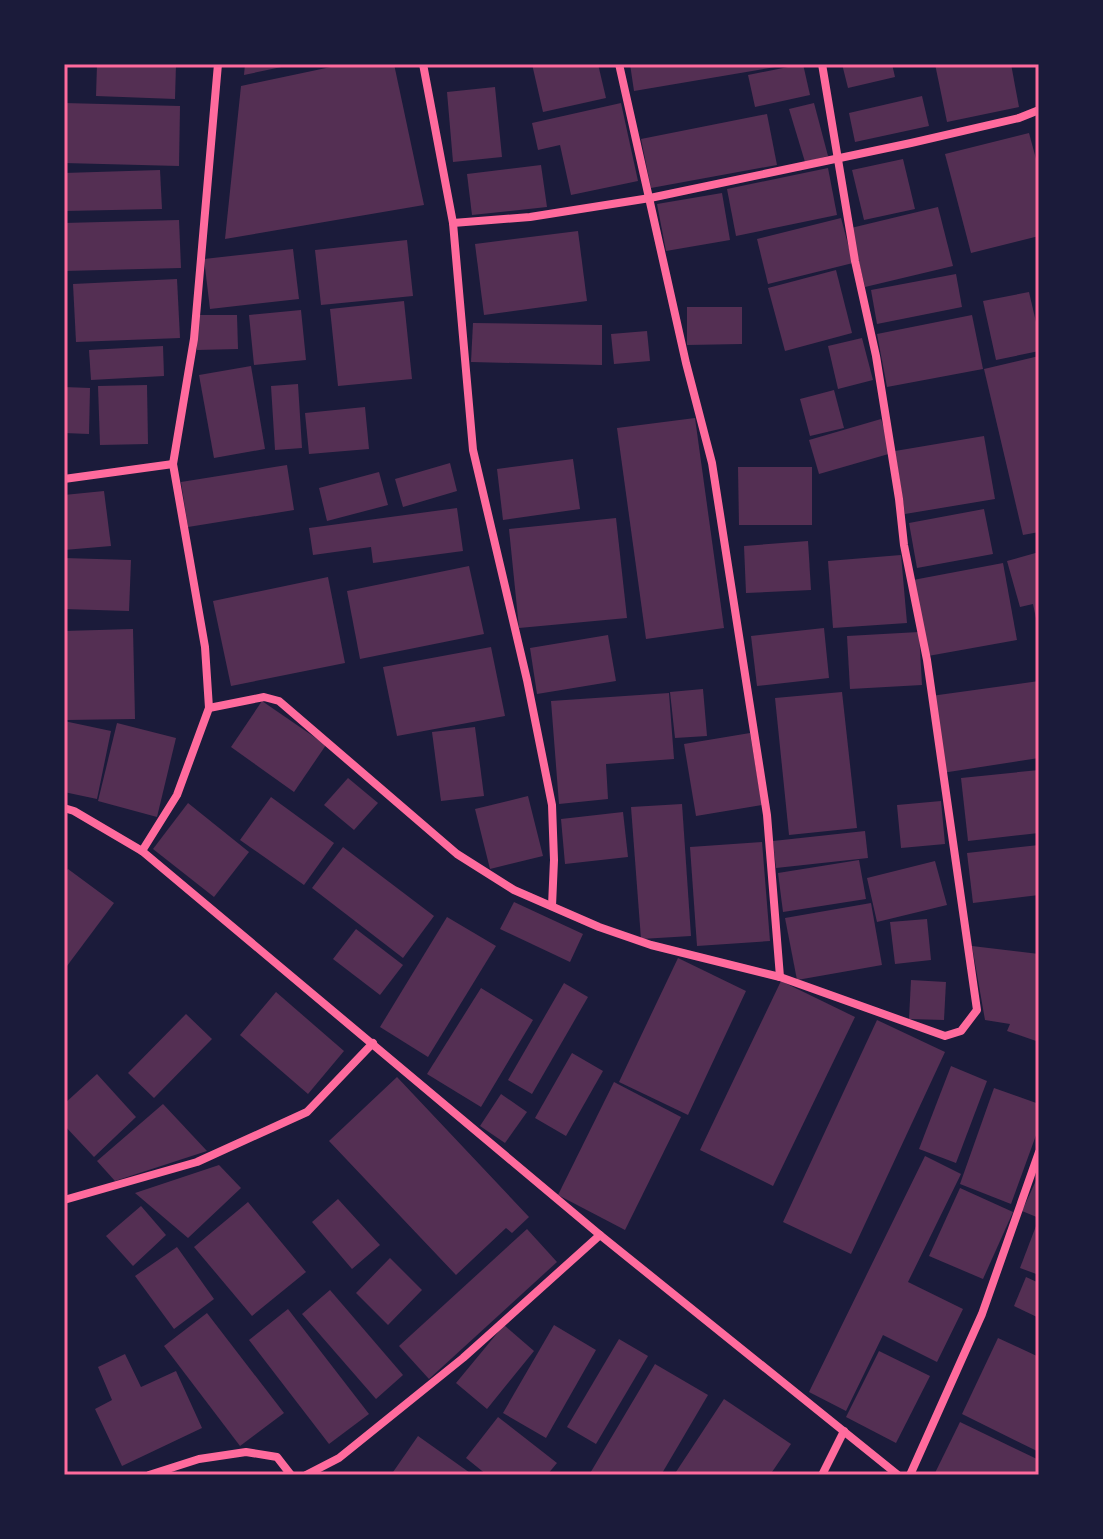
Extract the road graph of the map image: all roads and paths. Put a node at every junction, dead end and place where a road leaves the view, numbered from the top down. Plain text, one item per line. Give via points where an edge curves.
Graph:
1 (218, 64) edge
2 (423, 64) edge
3 (619, 64) edge
4 (822, 64) edge
5 (1039, 110) edge
6 (837, 160) junction
7 (650, 198) junction
8 (453, 223) junction
9 (173, 464) junction
10 (64, 479) edge
11 (209, 708) junction
12 (64, 808) edge
13 (142, 851) junction
14 (552, 906) junction
15 (780, 977) junction
16 (373, 1043) junction
17 (1039, 1152) edge
18 (64, 1200) edge
19 (600, 1235) junction
20 (844, 1431) junction
21 (149, 1475) edge
22 (291, 1475) edge
23 (306, 1475) edge
24 (822, 1475) edge
25 (898, 1475) edge
26 (910, 1475) edge

1 - 9 street via 194,339
2 - 8 street
3 - 7 street
4 - 6 street
5 - 6 street
6 - 7 street
6 - 15 street via 927,660 977,1010 961,1031 945,1036
7 - 8 street
7 - 15 street via 712,463 767,815
8 - 14 street via 473,450 552,805
9 - 10 street
9 - 11 street via 205,647
11 - 13 street via 177,795
11 - 14 street via 264,697 279,701 457,854 514,890
12 - 13 street
13 - 16 street
14 - 15 street via 651,945
16 - 18 street via 307,1112 197,1162
16 - 19 street
17 - 26 street via 982,1314
19 - 20 street
19 - 23 street via 463,1358 339,1458
20 - 24 street
20 - 25 street
21 - 22 street via 199,1459 246,1452 277,1457

